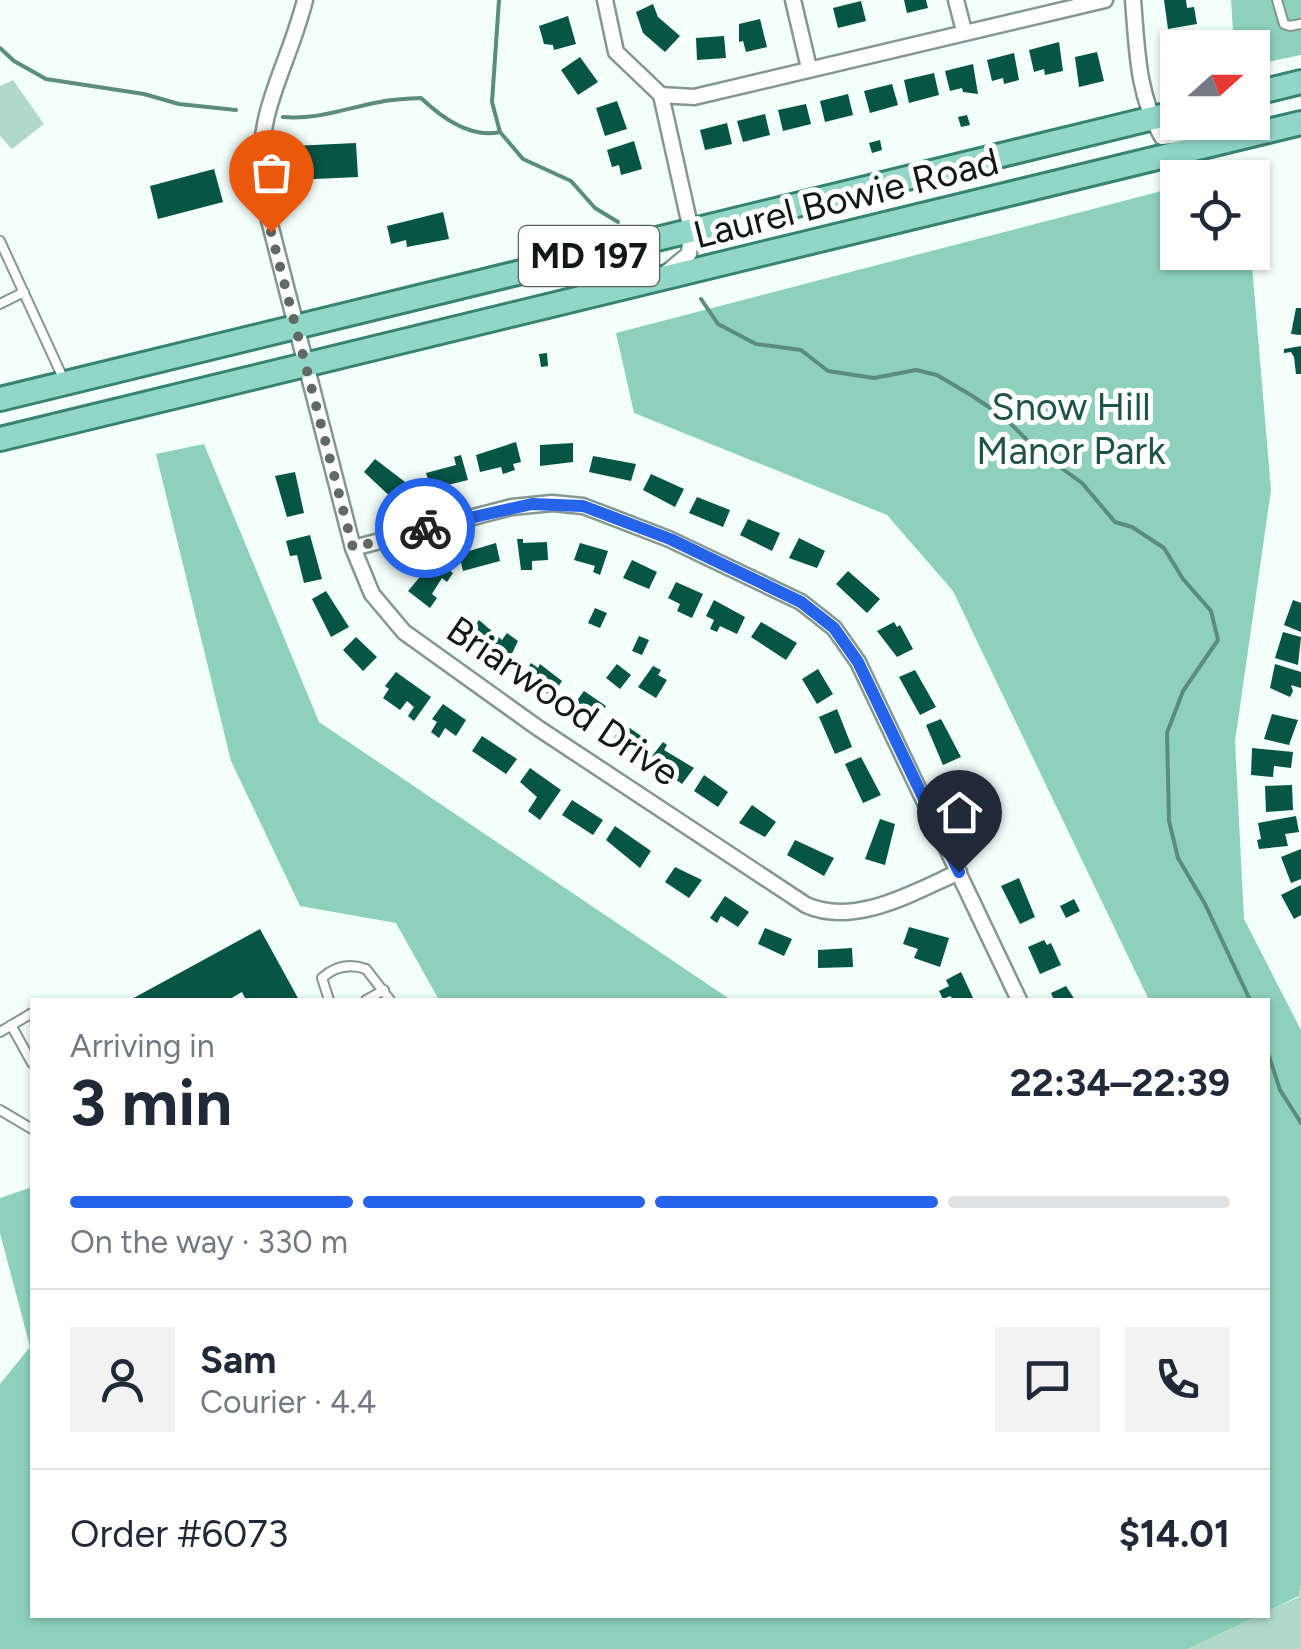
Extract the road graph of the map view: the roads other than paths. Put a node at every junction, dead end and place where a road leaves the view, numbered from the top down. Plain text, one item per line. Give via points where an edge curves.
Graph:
1 (304, 0) edge
2 (605, 0) edge
3 (792, 0) edge
4 (956, 0) edge
5 (1105, 0) edge
6 (1132, 0) edge
7 (1277, 0) edge
8 (1301, 24) edge
9 (964, 31) junction
10 (809, 68) junction
11 (1301, 82) edge
12 (1270, 90) edge
13 (661, 95) junction
14 (1160, 117) edge
15 (1151, 119) junction
16 (1301, 123) edge
17 (1270, 127) edge
18 (1276, 128) junction
19 (1160, 134) edge
20 (692, 230) junction
21 (0, 241) edge
22 (2, 252) edge
23 (658, 280) junction
24 (24, 292) junction
25 (0, 304) edge
26 (296, 327) junction
27 (306, 365) junction
28 (65, 382) junction
29 (0, 399) edge
30 (0, 439) edge
31 (353, 548) junction
32 (959, 872) junction
33 (384, 990) junction
34 (327, 998) edge
35 (370, 998) edge
36 (389, 998) edge
37 (1018, 998) edge
38 (30, 1014) edge
39 (12, 1025) junction
40 (0, 1032) edge
41 (30, 1059) edge
42 (0, 1110) edge
43 (30, 1128) edge

1 - 26 street, Briarwood Drive via 260,141 261,189
2 - 13 street via 616,52
3 - 10 street
4 - 9 street
5 - 9 street
6 - 15 street
7 - 8 lane via 1284,24
9 - 10 street
10 - 13 street via 694,97
11 - 12 main road
13 - 20 street
14 - 15 main road, Laurel Bowie Road / MD 197
15 - 19 street
15 - 20 main road, Laurel Bowie Road / MD 197
16 - 18 main road, Laurel Bowie Road / MD 197
17 - 18 street
18 - 23 main road, Laurel Bowie Road / MD 197
20 - 23 street via 689,254
20 - 26 main road, Laurel Bowie Road / MD 197
21 - 22 lane
22 - 24 lane
23 - 27 main road, Laurel Bowie Road / MD 197
24 - 25 lane
24 - 28 lane
26 - 27 street, Briarwood Drive
26 - 28 main road, Laurel Bowie Road / MD 197
27 - 30 main road, Laurel Bowie Road / MD 197
27 - 31 street, Briarwood Drive
28 - 29 main road, Laurel Bowie Road / MD 197
31 - 32 street, Briarwood Drive via 372,594 404,632 806,905 827,913 860,911
31 - 32 street via 512,507 570,504 670,539 781,591 818,614 848,646
32 - 37 street
33 - 34 lane via 366,969 348,966 322,978
33 - 35 lane
33 - 36 lane
38 - 39 lane
39 - 40 lane
39 - 41 lane
42 - 43 lane

